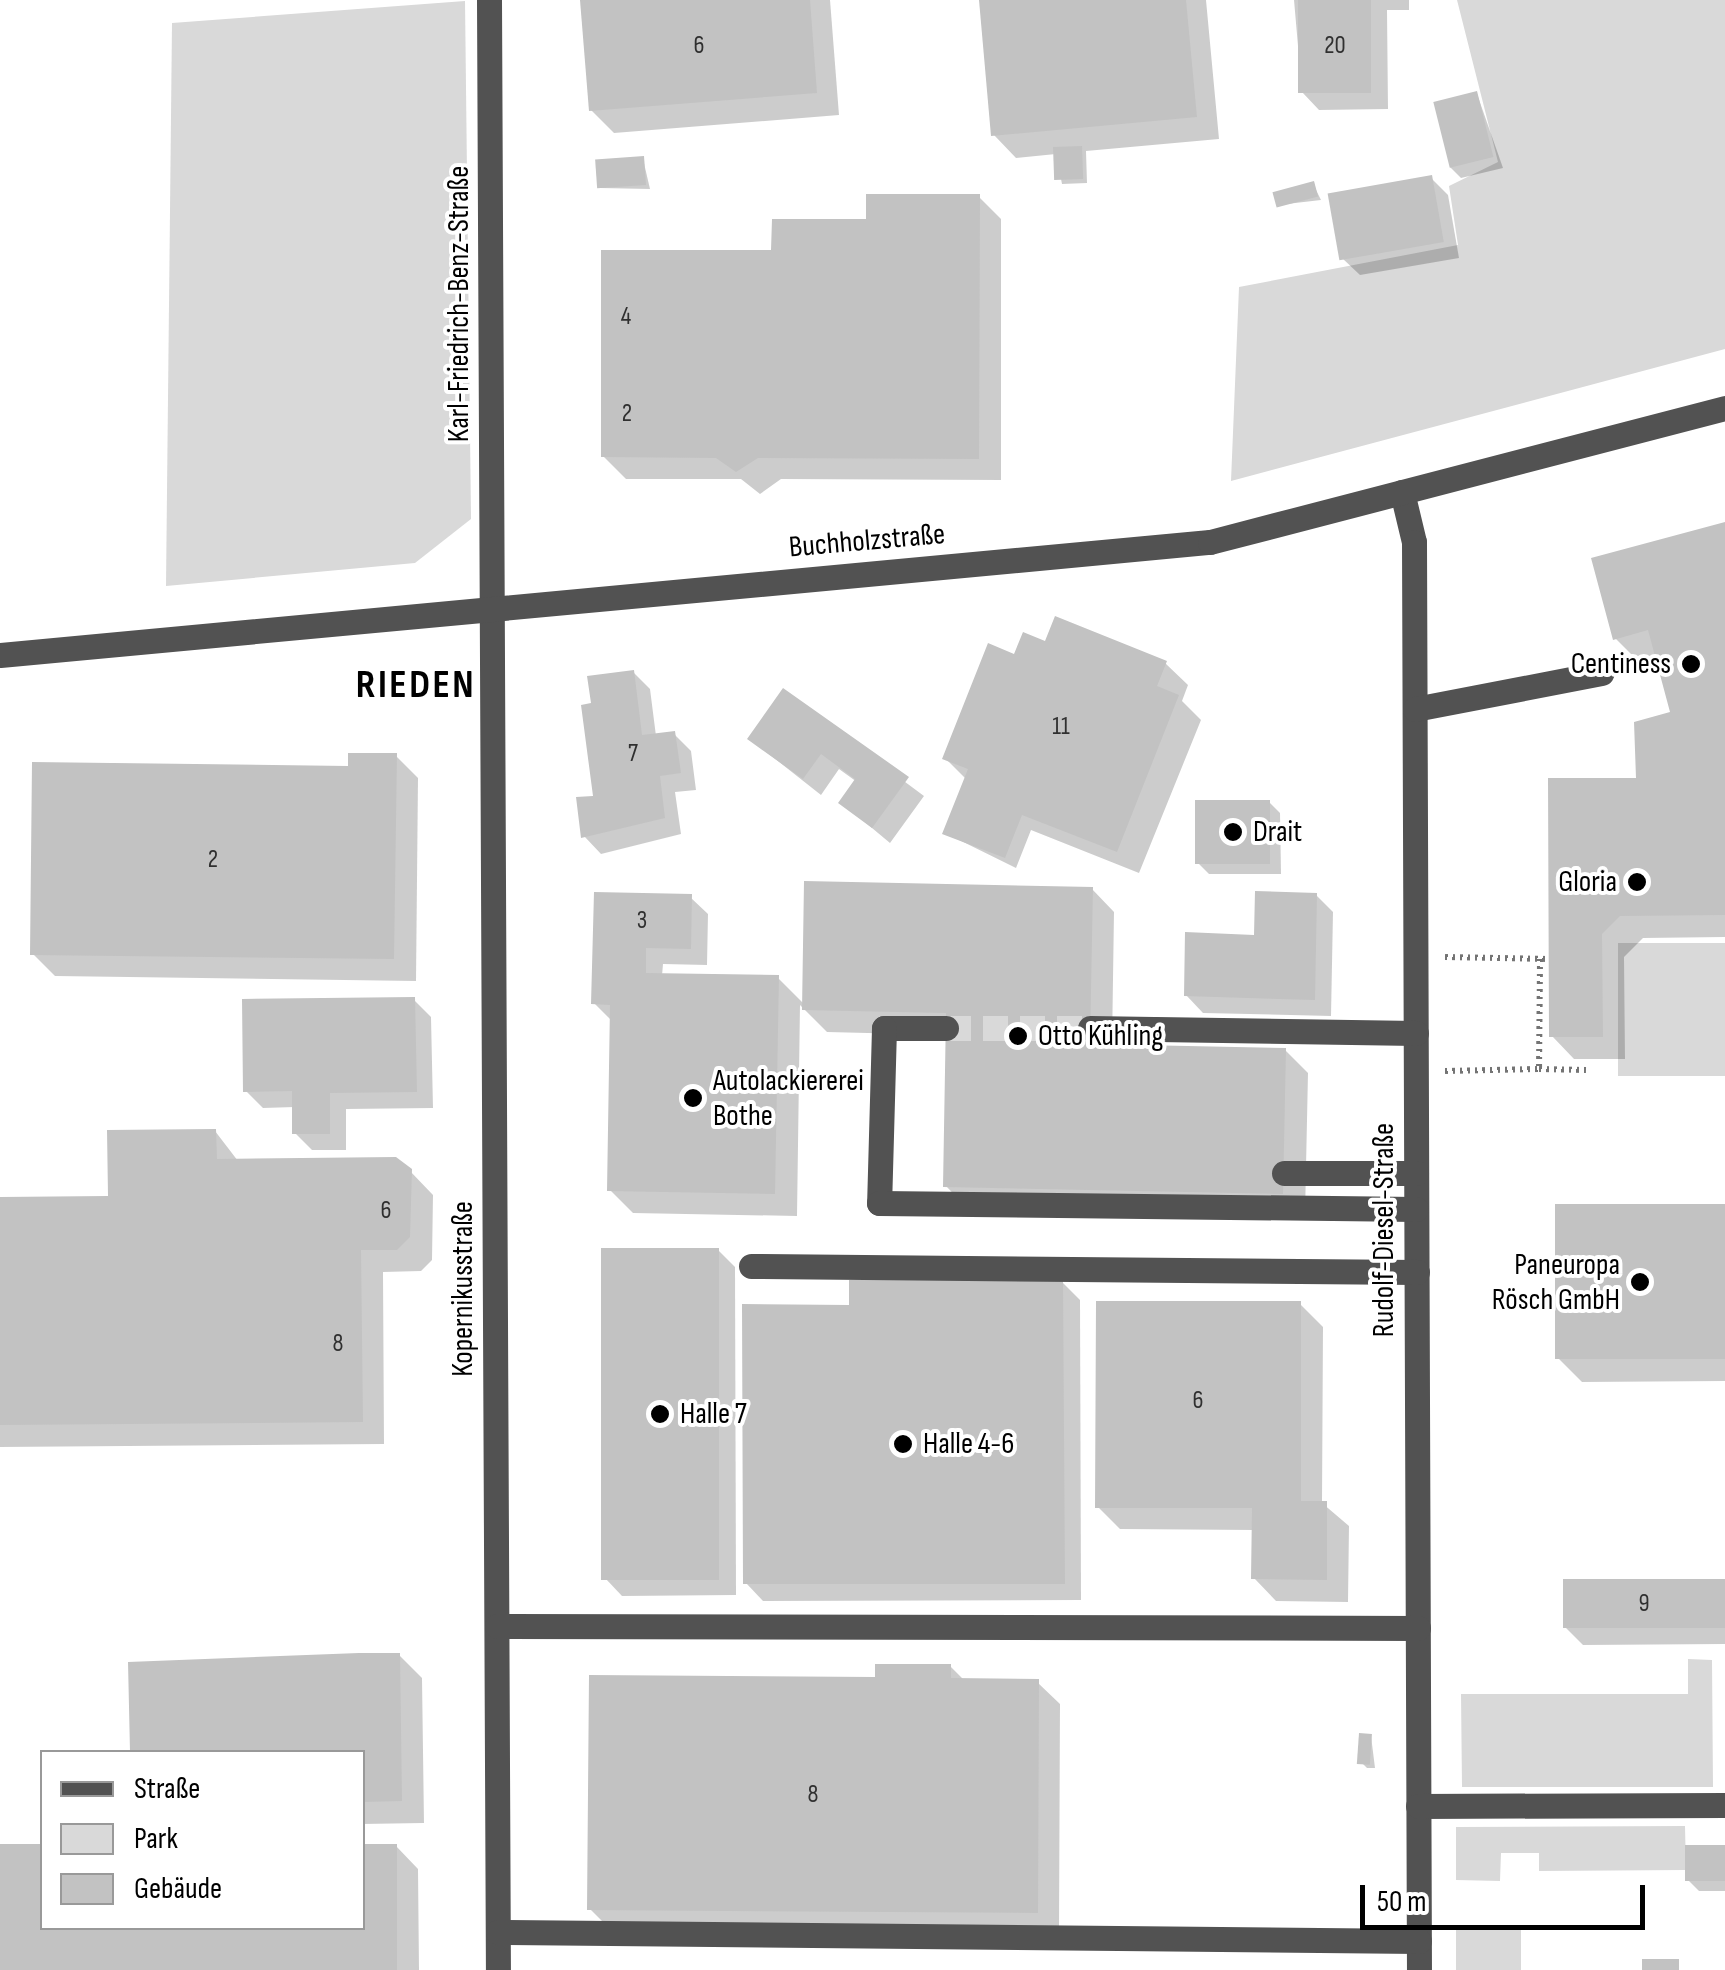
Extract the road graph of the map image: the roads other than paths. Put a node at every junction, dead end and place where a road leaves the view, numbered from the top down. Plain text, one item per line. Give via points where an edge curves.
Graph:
1 (489, 0) edge
2 (1725, 408) edge
3 (1402, 492) junction
4 (494, 608) junction
5 (0, 654) edge
6 (1602, 673) dead end
7 (1415, 708) junction
8 (946, 1028) tunnel mouth
9 (1090, 1028) tunnel mouth
10 (1416, 1033) junction
11 (1284, 1173) dead end
12 (1416, 1173) junction
13 (1416, 1209) junction
14 (751, 1266) dead end
15 (1417, 1272) junction
16 (497, 1626) junction
17 (1418, 1628) junction
18 (1725, 1804) edge
19 (1418, 1806) junction
20 (498, 1932) junction
21 (1419, 1942) junction
22 (498, 1970) edge
23 (1419, 1970) edge

1 - 4 street, Karl-Friedrich-Benz-Straße
2 - 3 street, Buchholzstraße
3 - 4 street, Buchholzstraße via 1210,542
3 - 7 street, Rudolf-Diesel-Straße via 1414,542
4 - 5 street, Buchholzstraße
4 - 16 street, Kopernikusstraße
6 - 7 street
7 - 10 street, Rudolf-Diesel-Straße
8 - 13 street via 884,1028 879,1204
9 - 10 street
10 - 12 street, Rudolf-Diesel-Straße
11 - 12 street
12 - 13 street, Rudolf-Diesel-Straße
13 - 15 street, Rudolf-Diesel-Straße
14 - 15 street
15 - 17 street, Rudolf-Diesel-Straße
16 - 17 street
16 - 20 street, Kopernikusstraße
17 - 19 street, Rudolf-Diesel-Straße
18 - 19 street
19 - 21 street, Rudolf-Diesel-Straße
20 - 21 street
20 - 22 street, Kopernikusstraße
21 - 23 street, Rudolf-Diesel-Straße

